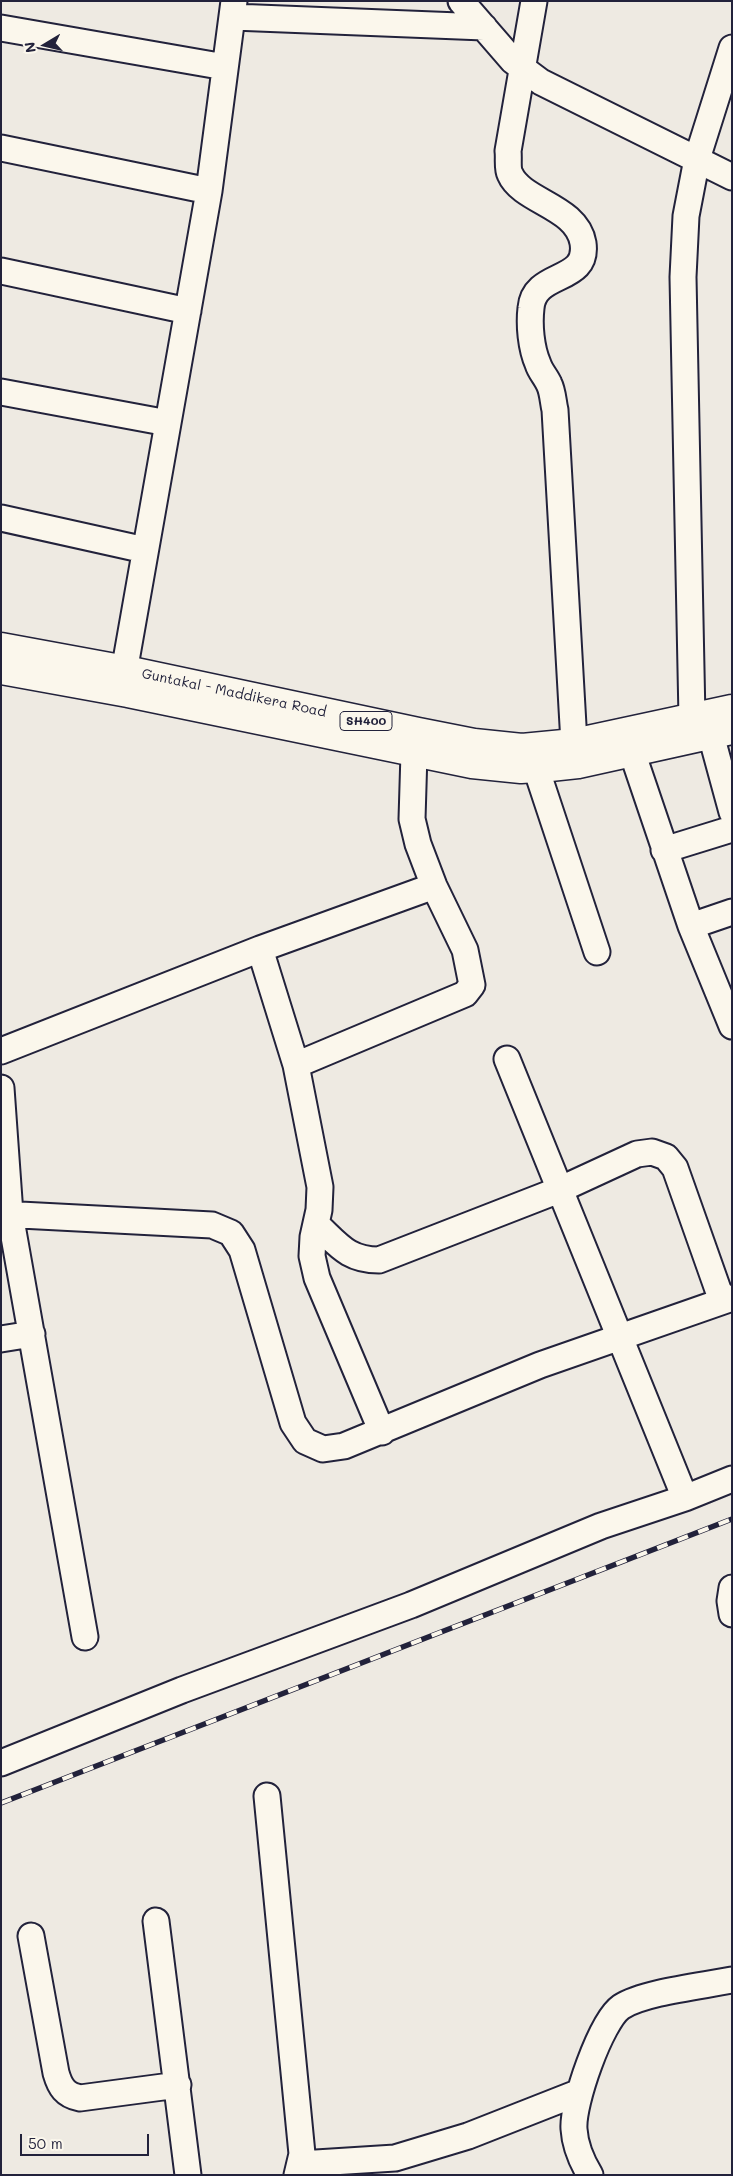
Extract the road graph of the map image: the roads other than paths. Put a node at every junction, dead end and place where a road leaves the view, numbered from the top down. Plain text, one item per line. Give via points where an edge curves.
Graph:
1 (461, 1) edge
2 (534, 1) edge
3 (233, 9) edge
4 (484, 27) junction
5 (1, 28) edge
6 (732, 48) edge
7 (225, 67) junction
8 (522, 70) junction
9 (1, 148) edge
10 (697, 159) junction
11 (732, 177) edge
12 (209, 191) junction
13 (1, 271) edge
14 (188, 311) junction
15 (1, 392) edge
16 (168, 423) junction
17 (1, 518) edge
18 (145, 550) junction
19 (1, 647) edge
20 (1, 670) edge
21 (124, 680) junction
22 (732, 709) edge
23 (712, 727) edge
24 (574, 744) junction
25 (414, 752) junction
26 (632, 752) junction
27 (536, 768) junction
28 (732, 812) edge
29 (732, 829) edge
30 (664, 850) junction
31 (434, 886) junction
32 (732, 912) edge
33 (691, 926) junction
34 (260, 949) junction
35 (596, 952) dead end
36 (732, 1026) edge
37 (1, 1052) edge
38 (508, 1059) dead end
39 (296, 1065) junction
40 (1, 1088) edge
41 (559, 1190) junction
42 (6, 1214) edge
43 (316, 1224) junction
44 (727, 1300) edge
45 (32, 1334) junction
46 (619, 1337) junction
47 (1, 1339) edge
48 (382, 1432) junction
49 (732, 1479) edge
50 (685, 1498) junction
51 (732, 1588) edge
52 (732, 1614) edge
53 (85, 1637) dead end
54 (1, 1763) edge
55 (267, 1796) dead end
56 (156, 1922) dead end
57 (31, 1936) dead end
58 (732, 1980) edge
59 (178, 2085) junction
60 (580, 2092) junction
61 (298, 2169) edge
62 (188, 2175) edge
63 (590, 2175) edge

1 - 4 street
2 - 8 street
3 - 4 street
3 - 7 street
4 - 8 street
5 - 7 street
6 - 10 street
7 - 12 street
8 - 10 street
8 - 24 street via 508,152 509,172 517,186 552,205 578,230 583,244 580,262 569,274 549,280 535,292 530,307 532,343 538,364 550,386 555,410
9 - 12 street
10 - 11 street
10 - 23 street via 686,216 683,278
12 - 14 street
13 - 14 street
14 - 16 street
15 - 16 street
16 - 18 street
17 - 18 street
18 - 21 street
19 - 21 main road, Guntakal - Maddikera Road / SH400
20 - 21 main road, Guntakal - Maddikera Road / SH400
21 - 24 main road, Guntakal - Maddikera Road / SH400 via 474,743 522,748
21 - 25 main road, Guntakal - Maddikera Road / SH400
22 - 23 main road, Guntakal - Maddikera Road / SH400
23 - 24 main road, Guntakal - Maddikera Road / SH400
23 - 26 main road, Guntakal - Maddikera Road / SH400
23 - 28 street
25 - 27 main road, Guntakal - Maddikera Road / SH400 via 472,764
25 - 31 street via 412,819
26 - 27 main road, Guntakal - Maddikera Road / SH400 via 578,764
26 - 30 street
27 - 35 street
29 - 30 street
30 - 33 street
31 - 34 street
31 - 39 street via 465,950 472,985 465,994
32 - 33 street
33 - 36 street
34 - 37 street
34 - 39 street
38 - 41 street
39 - 43 street via 320,1187
40 - 42 street
41 - 43 street via 379,1260 361,1260 345,1251
41 - 44 street via 637,1154 652,1152 666,1157 675,1168
41 - 46 street
42 - 45 street
42 - 48 street via 212,1225 231,1232 242,1250 293,1423 305,1441 323,1449 344,1446
43 - 48 street via 312,1256 317,1278
44 - 46 street
45 - 47 street
45 - 53 street
46 - 48 street via 540,1365
46 - 50 street
49 - 50 street
50 - 54 street via 601,1526 411,1605
51 - 52 street
55 - 61 street via 302,2154
56 - 59 street
57 - 59 street via 56,2073 64,2091 80,2098
58 - 60 street via 644,1998 621,2007 606,2024
59 - 62 street
60 - 61 street via 468,2136 395,2158
60 - 63 street via 574,2128 580,2158

